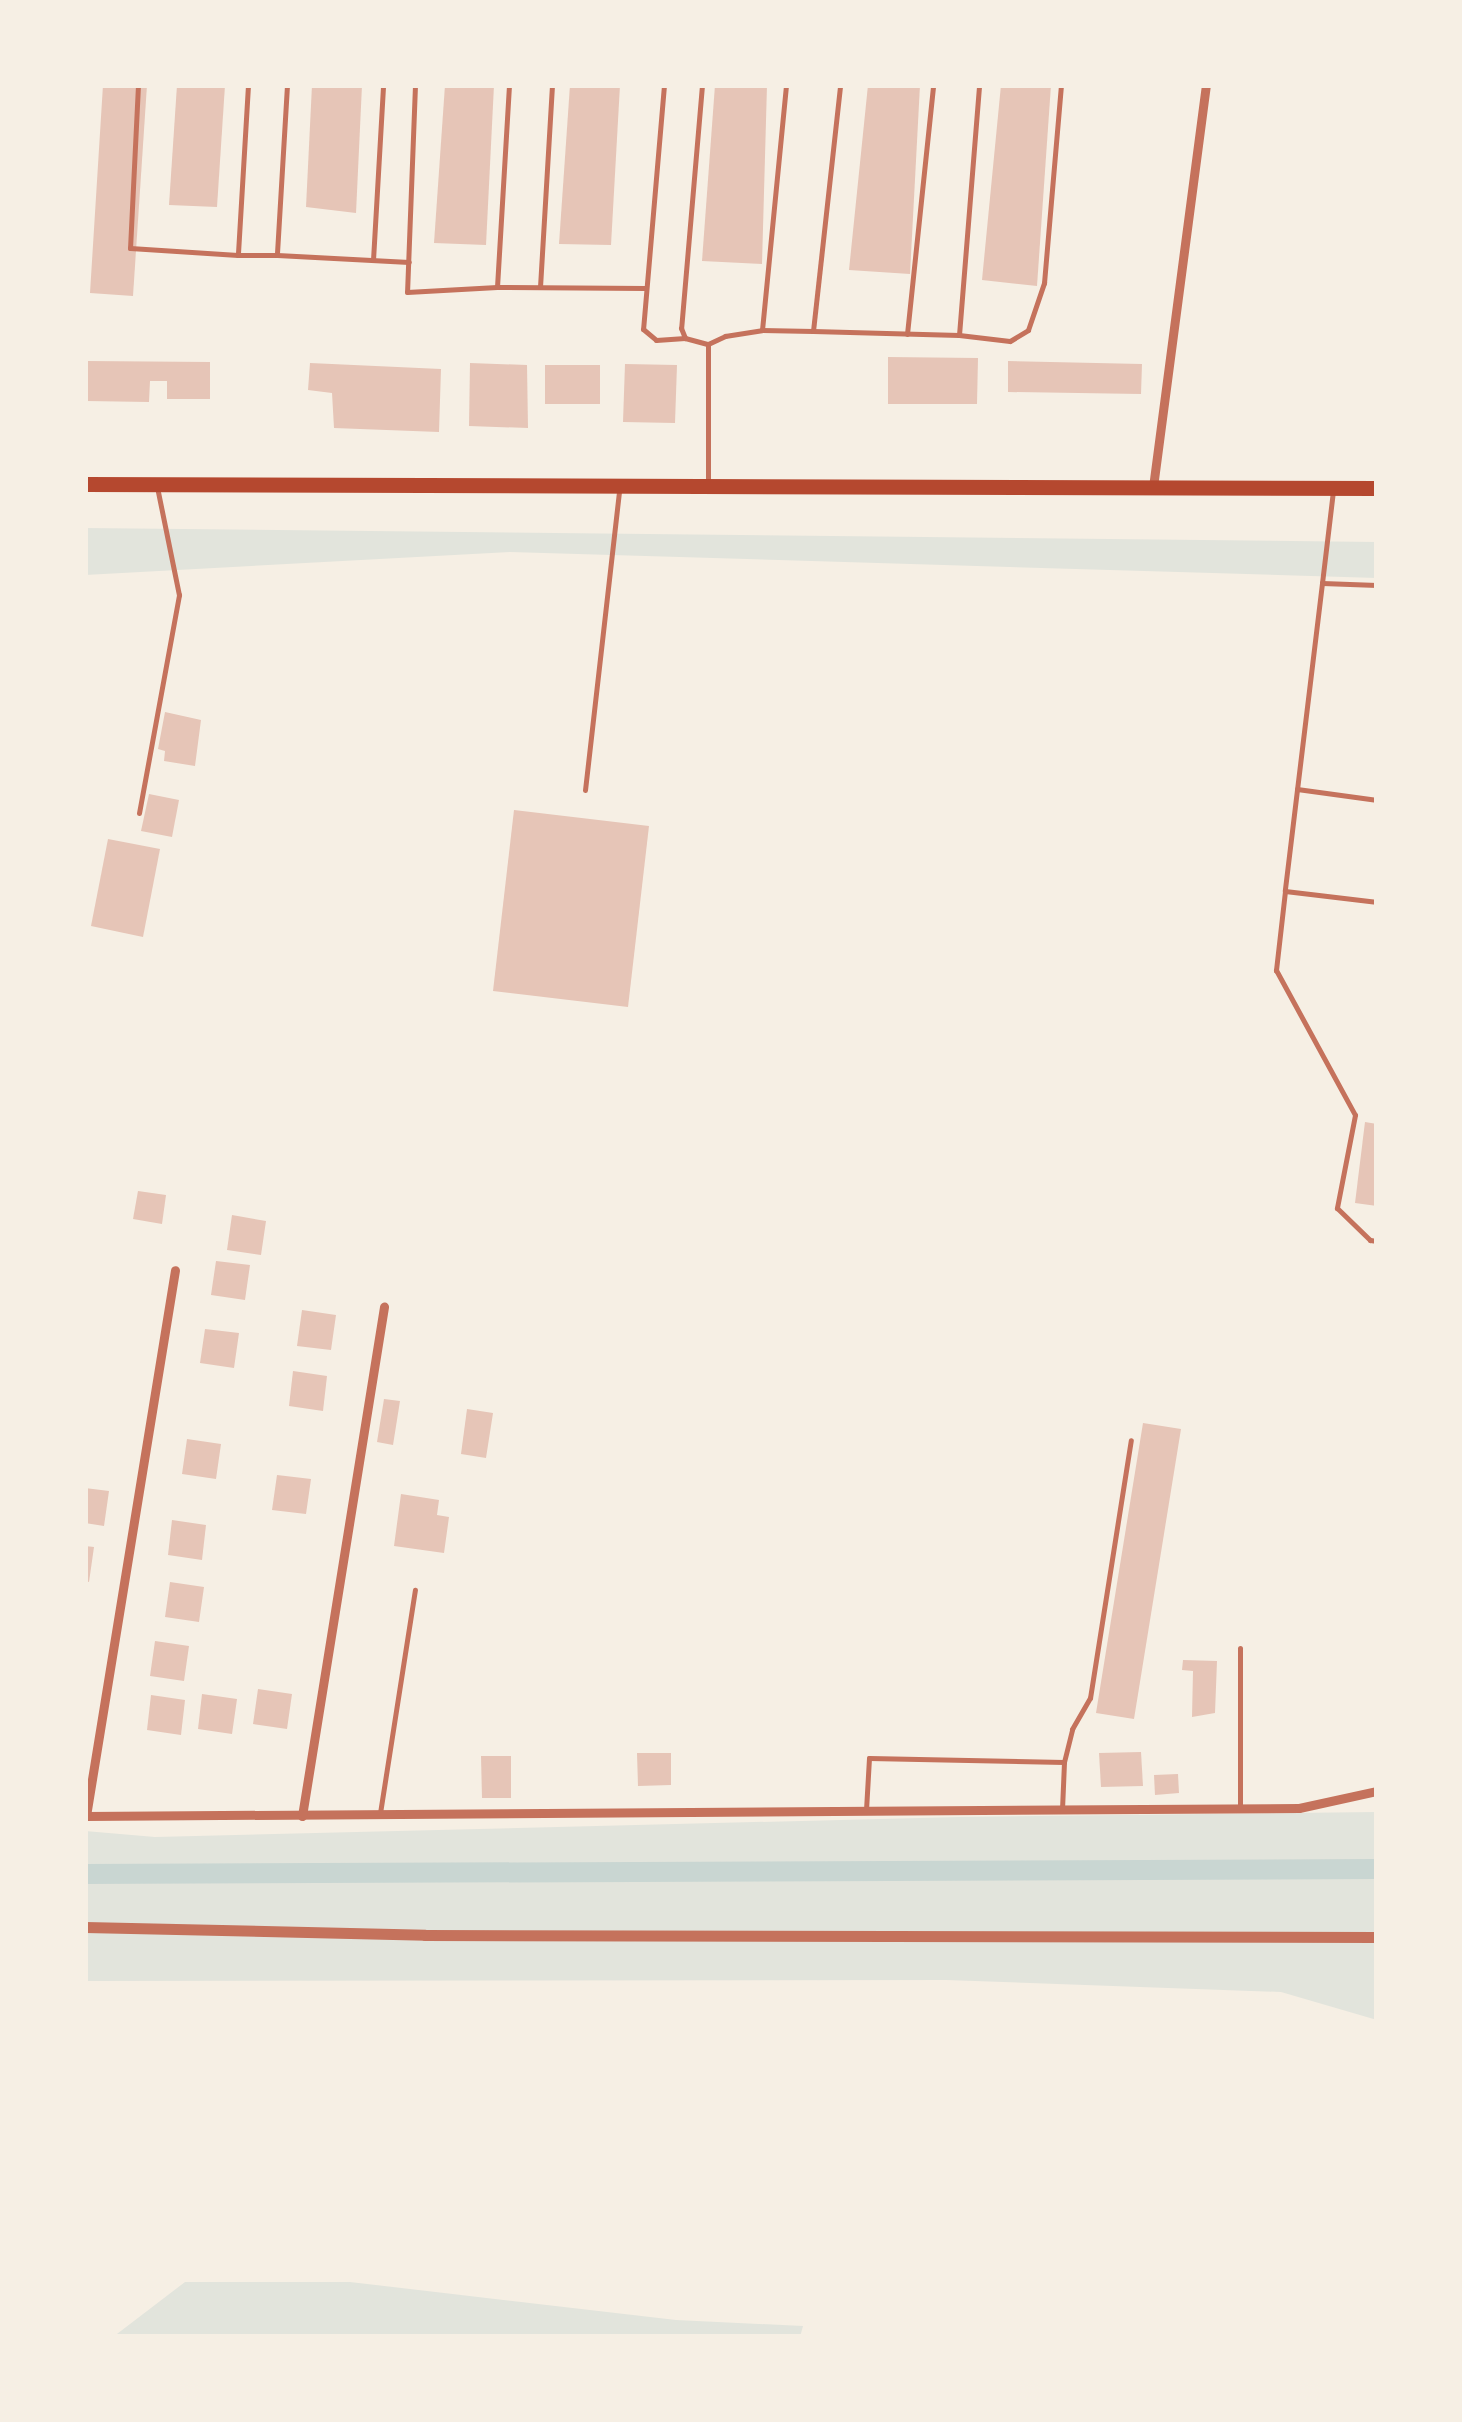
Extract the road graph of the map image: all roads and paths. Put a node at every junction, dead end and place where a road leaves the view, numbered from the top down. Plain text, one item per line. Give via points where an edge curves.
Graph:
1 (138, 85) edge
2 (248, 85) edge
3 (287, 85) edge
4 (383, 85) edge
5 (415, 85) edge
6 (509, 85) edge
7 (552, 85) edge
8 (664, 85) edge
9 (702, 85) edge
10 (786, 85) edge
11 (840, 85) edge
12 (933, 85) edge
13 (979, 85) edge
14 (1061, 85) edge
15 (1206, 85) edge
16 (238, 255) junction
17 (277, 255) junction
18 (373, 260) junction
19 (408, 262) junction
20 (497, 287) junction
21 (540, 287) junction
22 (644, 288) junction
23 (762, 330) junction
24 (813, 331) junction
25 (907, 334) junction
26 (959, 335) junction
27 (685, 338) junction
28 (708, 344) junction
29 (620, 483) junction
30 (85, 484) edge
31 (156, 484) junction
32 (708, 484) junction
33 (1153, 487) junction
34 (1333, 488) junction
35 (1377, 488) edge
36 (1322, 582) junction
37 (1377, 585) edge
38 (1297, 789) junction
39 (585, 790) dead end
40 (1377, 800) edge
41 (138, 813) dead end
42 (1285, 892) junction
43 (1377, 902) edge
44 (1377, 1241) edge
45 (176, 1270) dead end
46 (384, 1307) dead end
47 (1132, 1440) dead end
48 (415, 1590) dead end
49 (1240, 1648) dead end
50 (1064, 1762) junction
51 (1377, 1791) edge
52 (1240, 1808) junction
53 (1062, 1811) junction
54 (380, 1813) junction
55 (866, 1813) junction
56 (85, 1816) edge
57 (302, 1816) junction
58 (85, 1927) edge
59 (1377, 1937) edge

1 - 16 lane via 130,248
2 - 16 lane
3 - 17 lane
4 - 18 lane
5 - 19 lane
6 - 20 lane
7 - 21 lane
8 - 22 lane
9 - 27 lane via 681,315
10 - 23 lane
11 - 24 lane
12 - 25 lane
13 - 26 lane
14 - 26 lane via 1044,283 1028,330 1010,341
15 - 33 street
16 - 17 lane
17 - 18 lane
18 - 19 lane
19 - 20 lane via 407,292
20 - 21 lane
21 - 22 lane
22 - 27 lane via 643,329 649,337
23 - 24 lane
23 - 28 lane
24 - 25 lane
25 - 26 lane
27 - 28 lane
28 - 32 lane
29 - 31 main road
29 - 32 main road
29 - 39 lane
30 - 31 main road
31 - 41 lane via 179,595
32 - 33 main road
33 - 34 main road
34 - 35 main road
34 - 36 lane
36 - 37 lane
36 - 38 lane
38 - 40 lane
38 - 42 lane
42 - 43 lane
42 - 44 lane via 1276,970 1355,1115 1338,1208
45 - 56 street
46 - 57 street
47 - 50 lane via 1090,1698 1072,1729
48 - 54 lane
49 - 52 lane
50 - 53 lane
50 - 55 lane via 870,1758
51 - 52 street via 1299,1808
52 - 53 street
53 - 55 street
54 - 55 street
54 - 57 street
56 - 57 street
58 - 59 street via 425,1935

